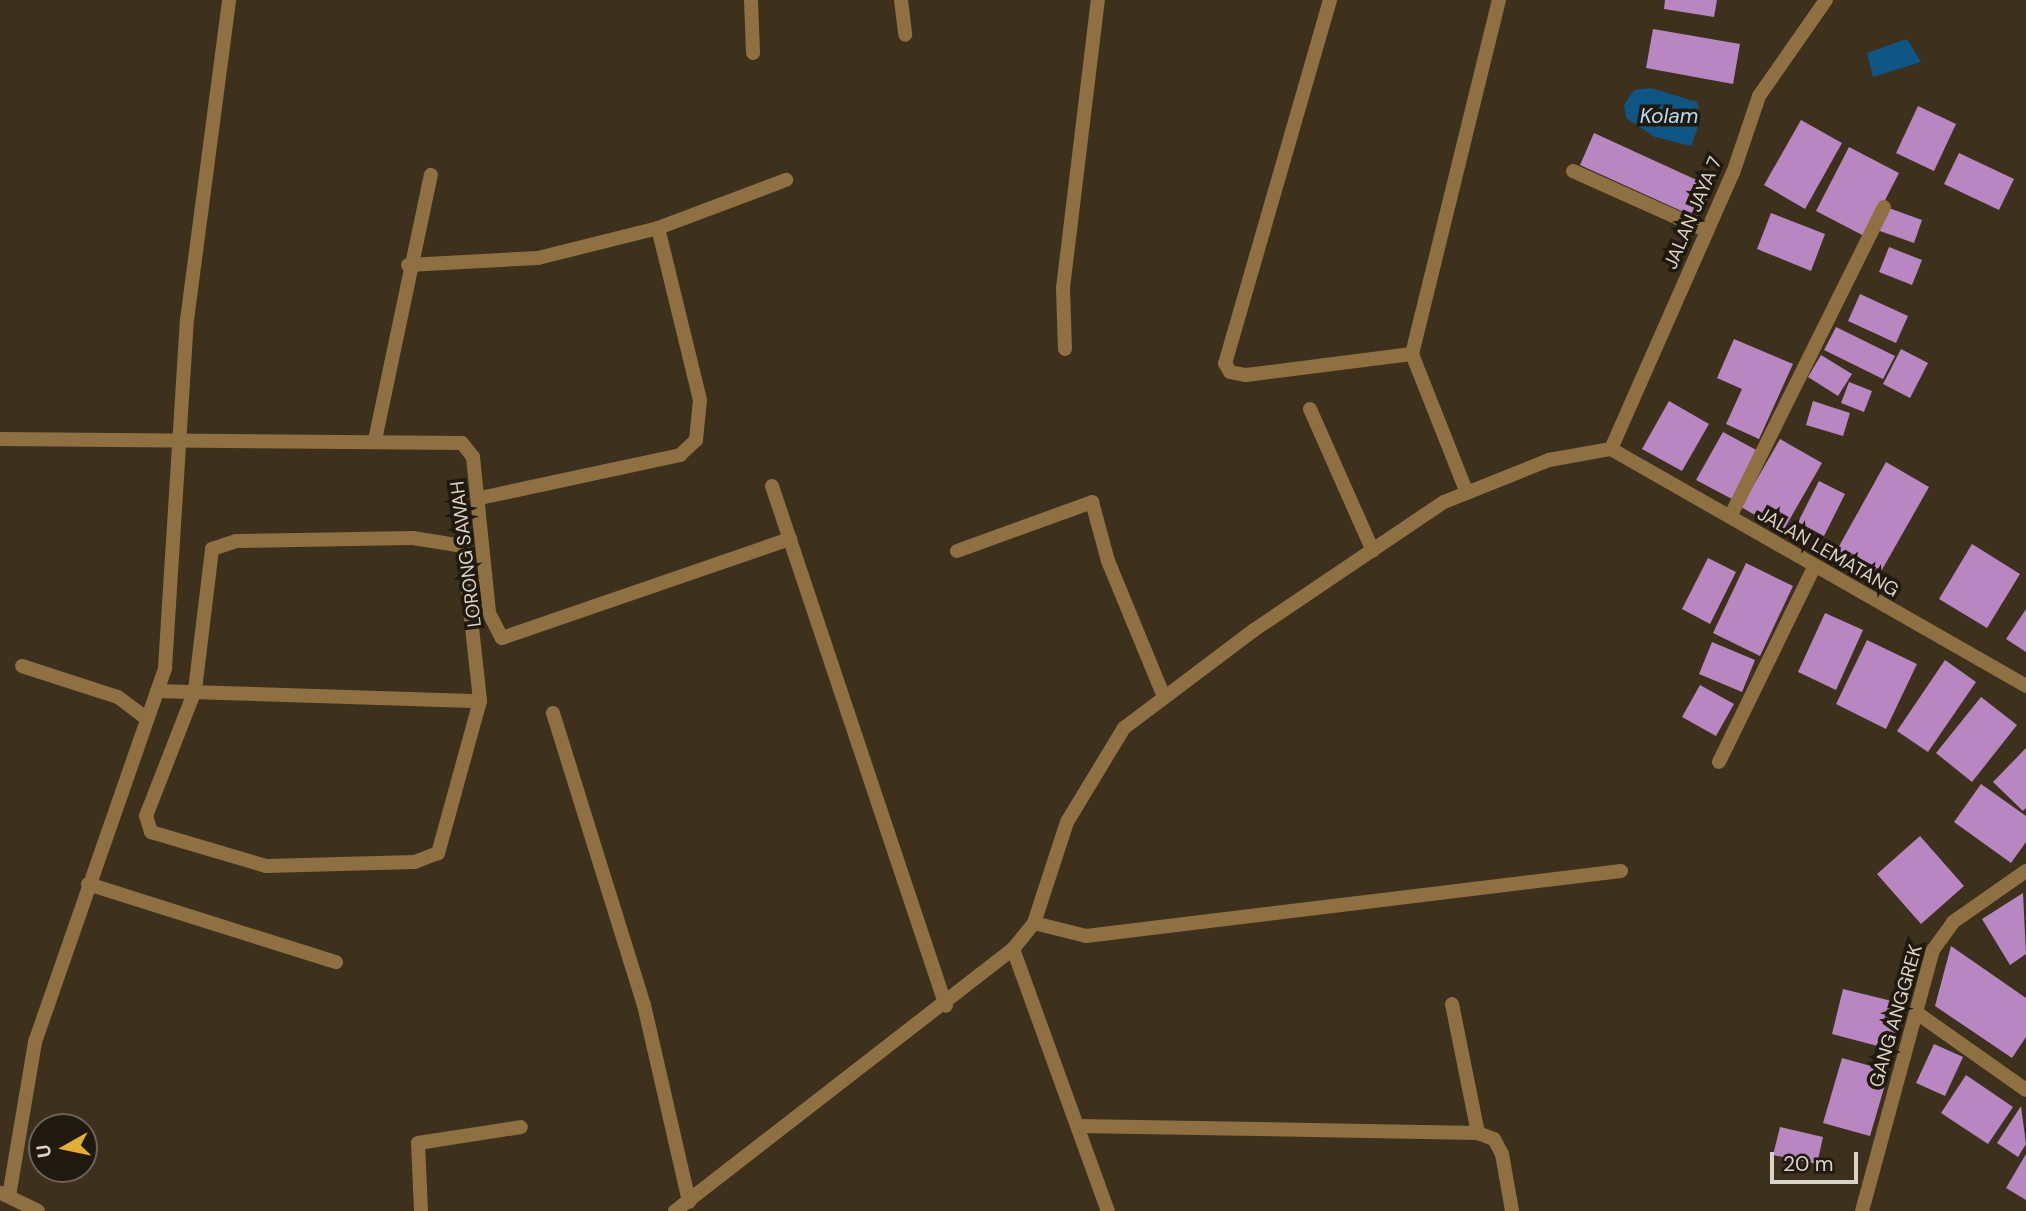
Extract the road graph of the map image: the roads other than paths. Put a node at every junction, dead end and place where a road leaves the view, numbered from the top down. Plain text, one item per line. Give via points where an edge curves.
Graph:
1 (229, 0) edge
2 (751, 0) edge
3 (901, 0) edge
4 (1098, 0) edge
5 (1330, 0) edge
6 (1499, 0) edge
7 (1826, 0) edge
8 (905, 35) dead end
9 (753, 53) dead end
10 (1573, 171) dead end
11 (431, 175) dead end
12 (786, 180) dead end
13 (1884, 207) dead end
14 (658, 228) junction
15 (1707, 231) junction
16 (408, 265) junction
17 (1065, 349) dead end
18 (1412, 354) junction
19 (1310, 409) dead end
20 (181, 437) junction
21 (0, 439) edge
22 (375, 440) junction
23 (1611, 449) junction
24 (772, 486) dead end
25 (1467, 493) junction
26 (480, 498) junction
27 (1730, 517) junction
28 (790, 540) junction
29 (957, 551) dead end
30 (1373, 551) junction
31 (1814, 567) junction
32 (22, 666) dead end
33 (2026, 686) edge
34 (195, 690) junction
35 (157, 691) junction
36 (1164, 697) junction
37 (480, 702) junction
38 (553, 713) dead end
39 (147, 719) junction
40 (1719, 762) dead end
41 (1620, 870) dead end
42 (2026, 871) edge
43 (88, 884) junction
44 (1034, 923) junction
45 (1013, 949) junction
46 (335, 962) dead end
47 (1452, 1004) dead end
48 (946, 1006) junction
49 (1917, 1013) junction
50 (2026, 1090) edge
51 (1079, 1126) junction
52 (522, 1127) dead end
53 (1478, 1133) junction
54 (4, 1195) edge
55 (689, 1202) junction
56 (38, 1211) edge
57 (421, 1211) edge
58 (675, 1211) edge
59 (1108, 1211) edge
60 (1512, 1211) edge
61 (1862, 1211) edge

1 - 20 street via 187,320
2 - 9 street
3 - 8 street
4 - 17 street via 1063,288
5 - 18 street via 1224,363 1230,372 1246,375
6 - 18 street
7 - 15 street, JALAN JAYA 7 via 1759,96
10 - 15 street
11 - 16 street
12 - 14 street
13 - 27 street
14 - 16 street via 538,258
14 - 26 street via 700,400 696,440 680,455
15 - 23 street, JALAN JAYA 7
16 - 22 street
18 - 25 street
19 - 30 street
20 - 21 street, LORONG SAWAH
20 - 22 street, LORONG SAWAH
20 - 35 street via 172,611
22 - 26 street, LORONG SAWAH via 471,447
23 - 25 street via 1549,460
23 - 27 street, JALAN LEMATANG
24 - 28 street
25 - 30 street
26 - 28 street, LORONG SAWAH via 489,613 502,638
27 - 31 street, JALAN LEMATANG
28 - 48 street
29 - 36 street via 1092,502 1108,561
30 - 36 street
31 - 33 street, JALAN LEMATANG
31 - 40 street
32 - 39 street via 118,697
34 - 35 street
34 - 37 street
34 - 37 street via 212,548 236,541 413,538 463,546
34 - 37 street via 147,826 224,857 310,868 415,862 438,853
35 - 39 street
36 - 44 street via 1124,728 1067,822
38 - 55 street via 644,1005
39 - 43 street
41 - 44 street via 1086,936
42 - 49 street, GANG ANGGREK via 1942,932
43 - 46 street
43 - 54 street via 35,1042
44 - 45 street
45 - 48 street
45 - 51 street
47 - 53 street
48 - 55 street via 731,1162
49 - 50 street
49 - 61 street, GANG ANGGREK
51 - 53 street
51 - 59 street
52 - 57 street via 418,1143
53 - 60 street via 1494,1139 1502,1154
54 - 56 street
55 - 58 street

